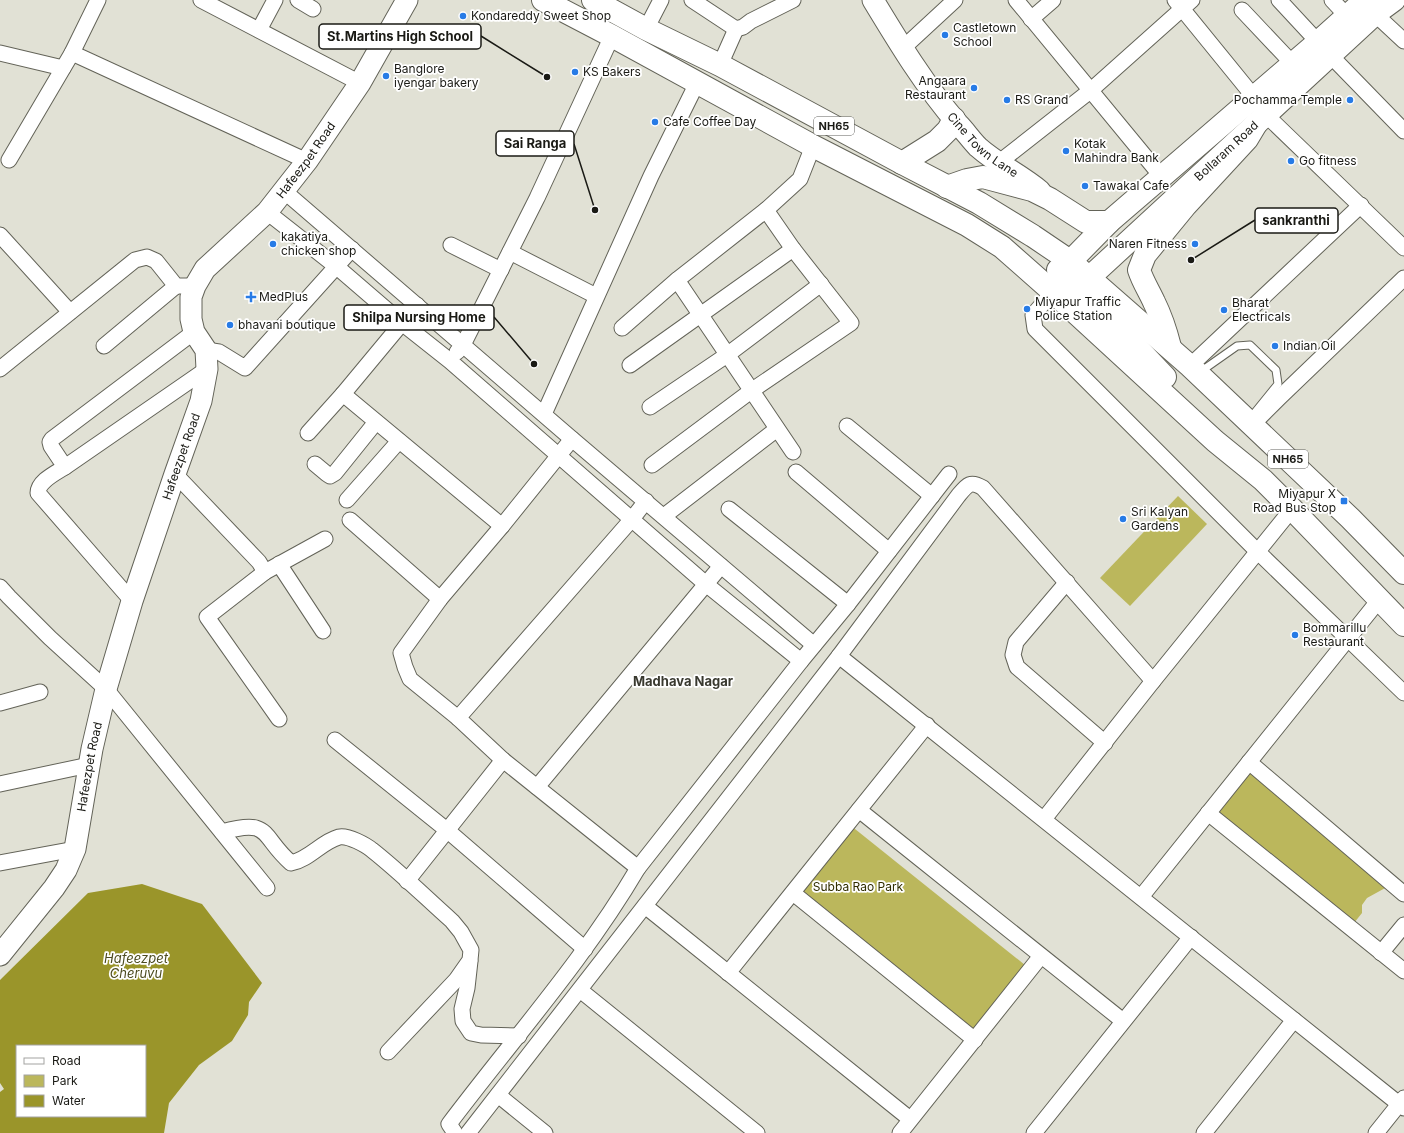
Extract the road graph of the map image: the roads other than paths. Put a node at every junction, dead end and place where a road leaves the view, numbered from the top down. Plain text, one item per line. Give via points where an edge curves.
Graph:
1 (98, 0) edge
2 (201, 0) edge
3 (275, 0) edge
4 (298, 0) edge
5 (407, 0) edge
6 (543, 0) edge
7 (593, 0) edge
8 (661, 0) edge
9 (692, 0) edge
10 (792, 0) edge
11 (874, 0) edge
12 (955, 0) edge
13 (1016, 0) edge
14 (1053, 0) edge
15 (1279, 0) edge
16 (1332, 0) edge
17 (1394, 0) edge
18 (1183, 3) edge
19 (1370, 7) edge
20 (313, 9) dead end
21 (1242, 10) dead end
22 (1347, 16) junction
23 (1031, 19) junction
24 (646, 28) junction
25 (736, 29) junction
26 (259, 30) junction
27 (612, 36) junction
28 (1404, 41) edge
29 (1324, 48) junction
30 (902, 49) junction
31 (0, 53) edge
32 (72, 53) junction
33 (1293, 64) junction
34 (720, 65) junction
35 (63, 68) junction
36 (360, 83) junction
37 (697, 83) junction
38 (1090, 91) junction
39 (770, 92) junction
40 (1254, 97) junction
41 (799, 107) junction
42 (759, 116) junction
43 (1261, 119) junction
44 (954, 120) junction
45 (786, 131) junction
46 (1404, 131) edge
47 (813, 146) junction
48 (9, 160) dead end
49 (307, 161) junction
50 (902, 163) junction
51 (1000, 164) junction
52 (1162, 177) junction
53 (947, 187) junction
54 (284, 191) junction
55 (1050, 199) junction
56 (1361, 205) junction
57 (766, 210) junction
58 (267, 212) junction
59 (1109, 222) junction
60 (0, 235) edge
61 (451, 245) dead end
62 (1002, 247) junction
63 (1404, 248) edge
64 (352, 249) junction
65 (793, 249) junction
66 (510, 252) junction
67 (1065, 266) junction
68 (337, 267) junction
69 (500, 270) junction
70 (1404, 278) edge
71 (677, 280) junction
72 (1084, 282) junction
73 (821, 284) junction
74 (186, 286) junction
75 (1053, 292) junction
76 (596, 296) junction
77 (417, 305) junction
78 (70, 312) junction
79 (700, 315) junction
80 (402, 322) junction
81 (622, 328) dead end
82 (194, 332) junction
83 (463, 345) junction
84 (104, 346) dead end
85 (1170, 347) junction
86 (727, 355) junction
87 (206, 359) junction
88 (450, 361) junction
89 (630, 365) dead end
90 (0, 369) edge
91 (1194, 370) junction
92 (752, 391) junction
93 (343, 394) junction
94 (650, 407) dead end
95 (544, 414) junction
96 (376, 422) junction
97 (1250, 423) junction
98 (847, 426) dead end
99 (777, 429) junction
100 (308, 433) dead end
101 (572, 440) junction
102 (399, 441) junction
103 (1215, 441) junction
104 (793, 452) dead end
105 (559, 456) junction
106 (316, 464) dead end
107 (652, 465) dead end
108 (65, 467) junction
109 (796, 472) dead end
110 (175, 474) junction
111 (949, 474) dead end
112 (347, 500) dead end
113 (928, 500) junction
114 (646, 502) junction
115 (729, 509) dead end
116 (1292, 509) junction
117 (664, 516) junction
118 (350, 520) dead end
119 (632, 520) junction
120 (940, 522) junction
121 (502, 526) junction
122 (325, 539) dead end
123 (889, 551) junction
124 (1258, 552) junction
125 (279, 564) junction
126 (721, 566) junction
127 (265, 572) junction
128 (1404, 573) edge
129 (1067, 582) junction
130 (707, 585) junction
131 (0, 587) edge
132 (440, 599) junction
133 (1379, 600) junction
134 (132, 601) junction
135 (848, 604) junction
136 (1404, 624) edge
137 (323, 632) dead end
138 (1348, 639) junction
139 (814, 645) junction
140 (839, 656) junction
141 (801, 661) junction
142 (1153, 681) junction
143 (106, 689) junction
144 (40, 692) dead end
145 (1404, 693) edge
146 (0, 703) edge
147 (458, 718) junction
148 (279, 719) dead end
149 (927, 725) junction
150 (335, 740) dead end
151 (1104, 743) junction
152 (503, 760) junction
153 (1249, 762) junction
154 (89, 766) junction
155 (0, 784) edge
156 (537, 787) junction
157 (859, 810) junction
158 (1208, 814) junction
159 (1044, 819) junction
160 (448, 830) junction
161 (222, 832) junction
162 (75, 849) junction
163 (0, 863) edge
164 (638, 868) junction
165 (407, 881) junction
166 (267, 888) dead end
167 (793, 893) junction
168 (1404, 894) edge
169 (1141, 897) junction
170 (645, 906) junction
171 (1404, 925) edge
172 (1191, 937) junction
173 (585, 949) junction
174 (1381, 952) junction
175 (0, 955) edge
176 (1041, 956) junction
177 (470, 960) junction
178 (1404, 971) edge
179 (728, 973) junction
180 (559, 983) junction
181 (578, 993) junction
182 (1294, 1020) junction
183 (1123, 1021) junction
184 (519, 1036) junction
185 (974, 1040) junction
186 (388, 1052) dead end
187 (498, 1095) junction
188 (1402, 1104) edge
189 (910, 1119) junction
190 (455, 1133) edge
191 (468, 1133) edge
192 (545, 1133) edge
193 (757, 1133) edge
194 (900, 1133) edge
195 (1034, 1133) edge
196 (1204, 1133) edge
197 (1376, 1133) edge

1 - 32 street
2 - 26 street
3 - 26 street
4 - 20 street
5 - 36 street, Hafeezpet Road
6 - 27 main road, NH65
7 - 24 main road, NH65
8 - 24 street
9 - 25 street
10 - 25 street
11 - 30 street, Cine Town Lane
12 - 30 street
13 - 23 street
14 - 23 street
15 - 29 street
16 - 22 street
17 - 19 main road, Bollaram Road
18 - 38 street
18 - 40 street
19 - 22 main road, Bollaram Road
19 - 28 street
19 - 29 main road, Bollaram Road
21 - 33 street
22 - 29 main road, Bollaram Road
23 - 38 street
24 - 34 main road, NH65
25 - 34 street
26 - 36 street
27 - 37 main road, NH65
27 - 66 street
29 - 33 main road, Bollaram Road
29 - 43 main road, Bollaram Road
29 - 46 street
30 - 44 street, Cine Town Lane
31 - 35 street
32 - 35 street
32 - 49 street
33 - 40 main road, Bollaram Road
34 - 39 main road, NH65
35 - 48 street
36 - 49 street, Hafeezpet Road
37 - 42 main road, NH65
37 - 76 street
38 - 51 street
38 - 52 street
39 - 41 main road, NH65
39 - 42 main road
40 - 52 main road, Bollaram Road
41 - 45 main road
41 - 50 main road, NH65
42 - 45 main road, NH65
43 - 56 street
43 - 72 main road, Bollaram Road
43 - 85 main road via 1247,139 1186,205 1145,255 1139,270 1164,324
44 - 50 main road via 937,141
44 - 51 street, Cine Town Lane via 978,146
45 - 47 main road, NH65
47 - 57 street via 800,179
47 - 62 main road, NH65 via 967,225
49 - 54 street, Hafeezpet Road
50 - 53 main road, NH65
51 - 55 street, Cine Town Lane
52 - 59 main road, Bollaram Road
53 - 55 main road via 983,177 1032,190
53 - 67 main road, NH65 via 1033,236
54 - 58 street, Hafeezpet Road
54 - 64 street
55 - 59 main road via 1086,222
56 - 63 street
56 - 91 street
57 - 65 street
57 - 71 street
58 - 68 street
58 - 74 street, Hafeezpet Road
59 - 67 main road, Bollaram Road
60 - 78 street
61 - 69 street
62 - 67 main road via 1033,251
62 - 75 main road, NH65
64 - 68 street
64 - 77 street
65 - 73 street
65 - 79 street
66 - 69 street
66 - 76 street
67 - 72 main road, NH65
68 - 80 street
68 - 87 street via 245,368 219,352
69 - 83 street
70 - 97 street
71 - 79 street
71 - 81 street
72 - 85 main road, NH65
72 - 103 main road via 1109,318 1189,402
73 - 86 street
73 - 92 street via 851,323
74 - 78 street via 156,261 147,257 135,260
74 - 82 street, Hafeezpet Road via 191,297
74 - 84 street
75 - 103 main road, NH65
75 - 124 street via 1033,315 1035,330
76 - 95 street
77 - 80 street
77 - 83 street
78 - 90 street
79 - 86 street
79 - 89 street
80 - 88 street
80 - 93 street
82 - 87 street, Hafeezpet Road
82 - 108 street via 52,439 51,446
83 - 88 street
83 - 95 street
85 - 91 main road, NH65
86 - 92 street
86 - 94 street
87 - 108 street
87 - 110 street, Hafeezpet Road via 201,401
88 - 105 street
91 - 97 main road, NH65
91 - 97 lane via 1238,346 1250,345 1276,370 1278,384
92 - 99 street
92 - 107 street
93 - 96 street
93 - 100 street
95 - 101 street
96 - 102 street
96 - 106 street via 330,476
97 - 128 main road, NH65
98 - 113 street
99 - 104 street
99 - 117 street
101 - 105 street
101 - 114 street
102 - 112 street
102 - 121 street
103 - 116 main road, NH65 via 1263,480
105 - 119 street
105 - 121 street
108 - 134 street via 41,484 38,493
109 - 123 street
110 - 127 street
110 - 134 street, Hafeezpet Road
111 - 113 street
113 - 120 street
113 - 123 street
114 - 117 street
114 - 119 street
115 - 135 street
116 - 124 street
116 - 133 main road, NH65
117 - 126 street
118 - 132 street
119 - 130 street
119 - 147 street
120 - 129 street via 964,488 975,484 983,488
120 - 140 street
121 - 132 street
122 - 125 street
123 - 135 street
124 - 138 street
124 - 142 street
125 - 127 street
125 - 137 street
126 - 130 street
126 - 139 street
127 - 148 street via 207,616
129 - 142 street
129 - 151 street via 1016,642 1012,655 1017,667
130 - 141 street
130 - 156 street
131 - 143 street
132 - 147 street via 402,653 410,679
133 - 136 main road, NH65
133 - 138 street
134 - 143 street, Hafeezpet Road
135 - 139 street
138 - 145 street
138 - 153 street
139 - 141 street
140 - 149 street
140 - 170 street
141 - 164 street
142 - 151 street
143 - 154 street, Hafeezpet Road
143 - 161 street
144 - 146 street
147 - 152 street
149 - 157 street
149 - 159 street
150 - 160 street
151 - 159 street
152 - 156 street
152 - 160 street
153 - 158 street
153 - 168 street
154 - 155 street
154 - 162 street, Hafeezpet Road
156 - 164 street
157 - 167 street
157 - 176 street
158 - 169 street
158 - 174 street
159 - 169 street
160 - 165 street
160 - 173 street
161 - 165 street via 251,826 264,831 291,863 300,861 340,837 355,840 372,850
161 - 166 street
162 - 163 street
162 - 175 street, Hafeezpet Road via 66,870 54,888
164 - 173 street
165 - 177 street via 461,932 471,950
167 - 179 street
167 - 185 street
169 - 172 street
170 - 179 street
170 - 181 street
171 - 174 street
172 - 182 street
172 - 183 street
173 - 180 street
174 - 178 street
176 - 183 street
176 - 185 street
177 - 184 street via 462,1009 463,1021 471,1033
177 - 186 street via 456,980
179 - 189 street
180 - 181 street
180 - 184 street
181 - 187 street
181 - 193 street
182 - 188 street
182 - 196 street
183 - 195 street
184 - 190 street via 450,1124
185 - 189 street
187 - 191 street
187 - 192 street
188 - 197 street
189 - 194 street

